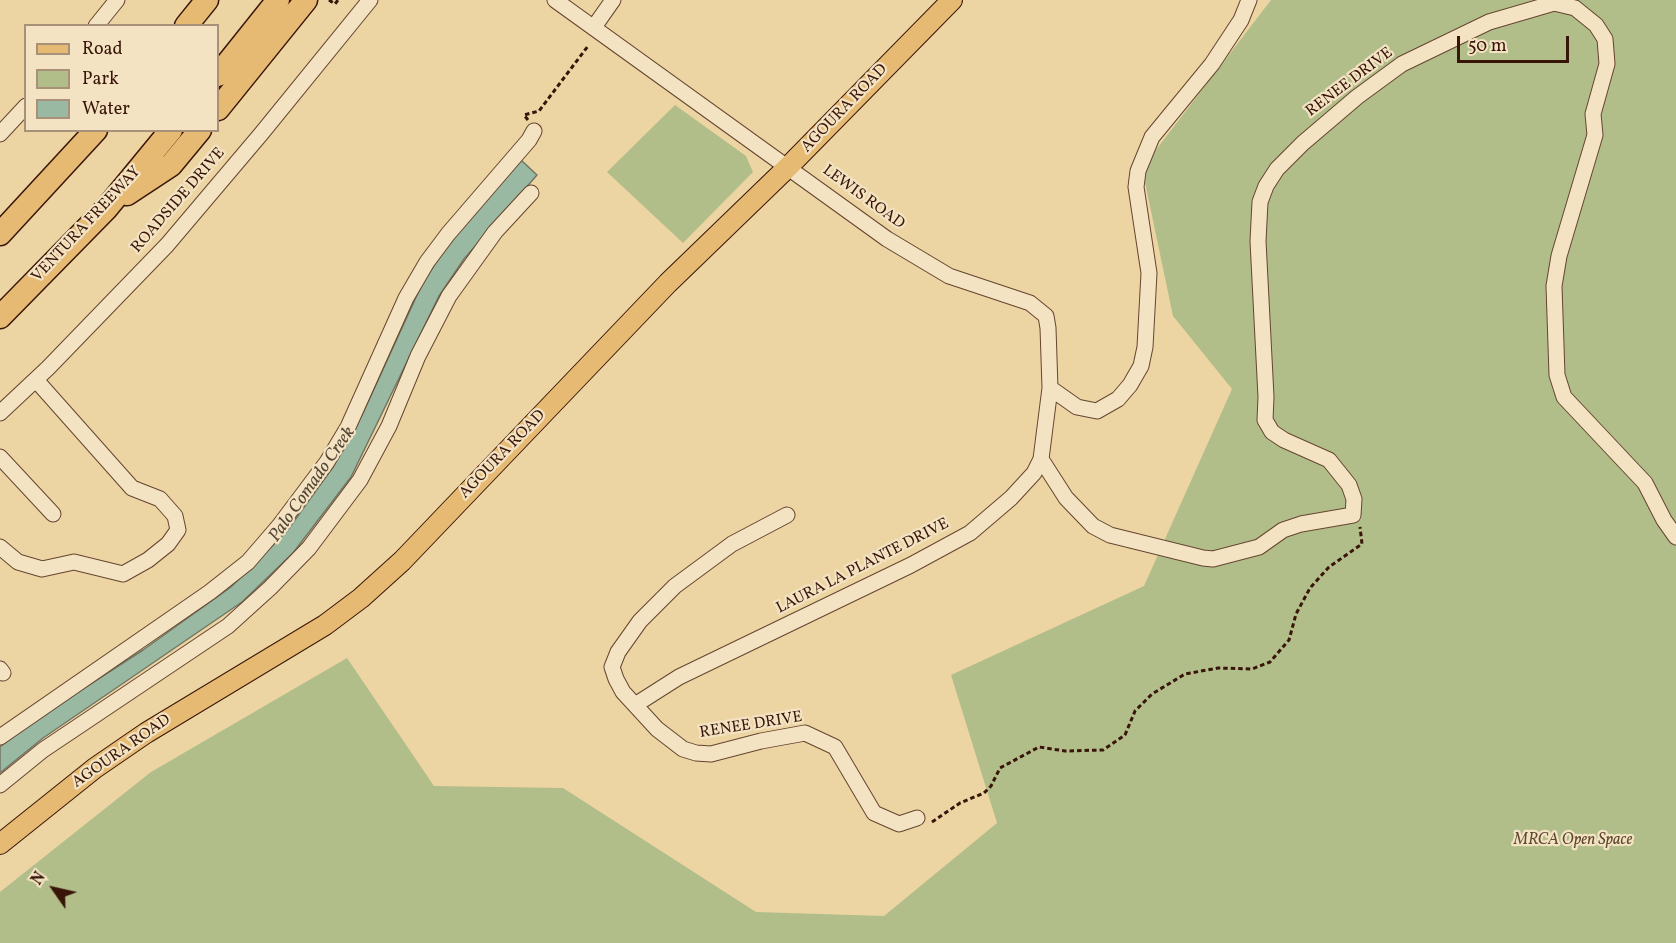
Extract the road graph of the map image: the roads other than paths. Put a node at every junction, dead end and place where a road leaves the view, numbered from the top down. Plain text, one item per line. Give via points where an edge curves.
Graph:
1 (117, 0) edge
2 (207, 0) edge
3 (279, 0) edge
4 (306, 0) edge
5 (370, 0) edge
6 (555, 0) edge
7 (613, 0) edge
8 (952, 0) edge
9 (1249, 0) edge
10 (98, 24) edge
11 (188, 24) edge
12 (594, 27) junction
13 (219, 74) edge
14 (24, 108) edge
15 (219, 108) edge
16 (94, 132) edge
17 (169, 132) edge
18 (198, 132) edge
19 (534, 132) road end
20 (0, 134) edge
21 (788, 167) junction
22 (531, 193) dead end
23 (106, 208) junction
24 (0, 234) edge
25 (0, 317) edge
26 (36, 380) junction
27 (1050, 388) junction
28 (0, 413) edge
29 (0, 457) edge
30 (1041, 459) junction
31 (53, 513) dead end
32 (787, 515) dead end
33 (1676, 537) edge
34 (0, 547) edge
35 (635, 705) junction
36 (0, 737) edge
37 (0, 785) edge
38 (917, 818) road end
39 (0, 844) edge

1 - 10 street
2 - 11 highway
3 - 13 highway
4 - 15 highway
5 - 26 street, ROADSIDE DRIVE via 167,245
6 - 12 street, LEWIS ROAD
7 - 12 street
8 - 21 main road, AGOURA ROAD
9 - 27 street via 1212,64 1152,137 1138,171 1136,187 1149,273 1145,347 1140,366 1118,399 1097,411 1077,407
12 - 21 street, LEWIS ROAD
14 - 20 street
16 - 24 highway
17 - 23 highway, VENTURA FREEWAY
18 - 23 highway via 171,165
19 - 36 street via 427,262 406,298 348,427 327,462 248,562
21 - 27 street, LEWIS ROAD via 886,239 949,276 1040,309 1046,315 1048,328
21 - 39 main road, AGOURA ROAD via 668,283 402,561 361,598 325,625 146,733 95,768
22 - 37 street via 481,250 448,296 360,480 309,548 228,626 43,750
23 - 25 highway, VENTURA FREEWAY
26 - 28 street, ROADSIDE DRIVE
26 - 34 street via 132,488 160,499 176,516 178,530 168,544 123,574 74,562 42,569 18,562
27 - 30 street, LAURA LA PLANTE DRIVE
29 - 31 street
30 - 33 street, RENEE DRIVE via 1066,498 1093,526 1110,535 1203,558 1214,559 1258,547 1300,524 1353,515 1354,499 1349,485 1329,460 1284,440 1272,432 1265,420 1258,241 1260,202 1266,186 1303,142 1401,64 1489,22 1554,3 1575,8 1596,25 1605,39 1607,64 1593,114 1595,135 1558,256 1554,286 1557,375 1564,397 1645,483
30 - 35 street, LAURA LA PLANTE DRIVE via 1011,498 970,533 679,676
32 - 35 street, RENEE DRIVE via 699,566 640,621 612,667 619,685
35 - 38 street, RENEE DRIVE via 657,729 683,749 696,753 728,751 805,733 821,738 835,747 874,813 899,824

